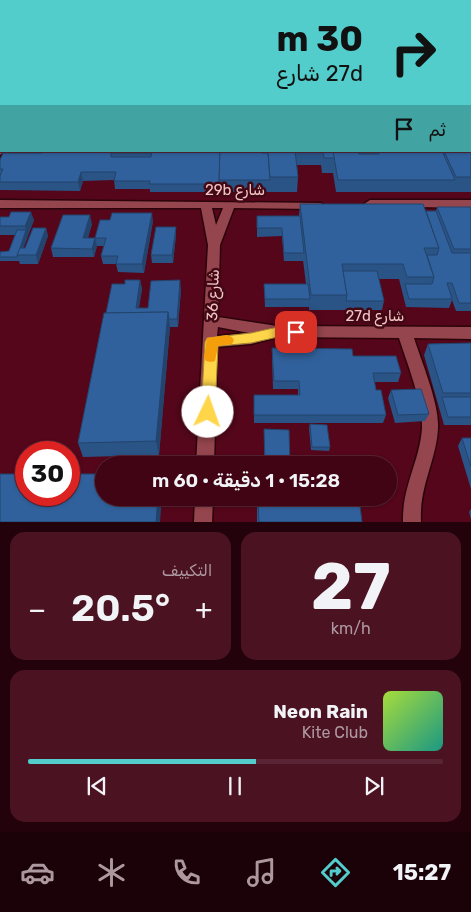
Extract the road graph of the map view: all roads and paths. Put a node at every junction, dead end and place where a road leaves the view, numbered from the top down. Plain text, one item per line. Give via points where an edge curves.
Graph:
1 (0, 204) edge
2 (355, 204) edge
3 (471, 204) edge
4 (206, 205) junction
5 (230, 205) junction
6 (326, 205) edge
7 (214, 245) junction
8 (212, 321) junction
9 (278, 332) junction
10 (405, 332) junction
11 (471, 333) edge
12 (212, 342) junction
13 (206, 456) edge
14 (204, 506) edge
15 (203, 522) edge
16 (412, 522) edge

1 - 4 street, 29b شارع
2 - 3 street
4 - 5 street, 29b شارع
4 - 7 street, شارع 36
5 - 6 street, 29b شارع
5 - 7 street, شارع 36
7 - 8 street, شارع 36
8 - 9 street, 27d شارع
8 - 12 street, شارع 36
9 - 10 street, 27d شارع
9 - 12 street, 27d شارع
10 - 11 street, 27d شارع
10 - 16 street via 432,428 412,492
12 - 13 street, شارع 36
14 - 15 street

